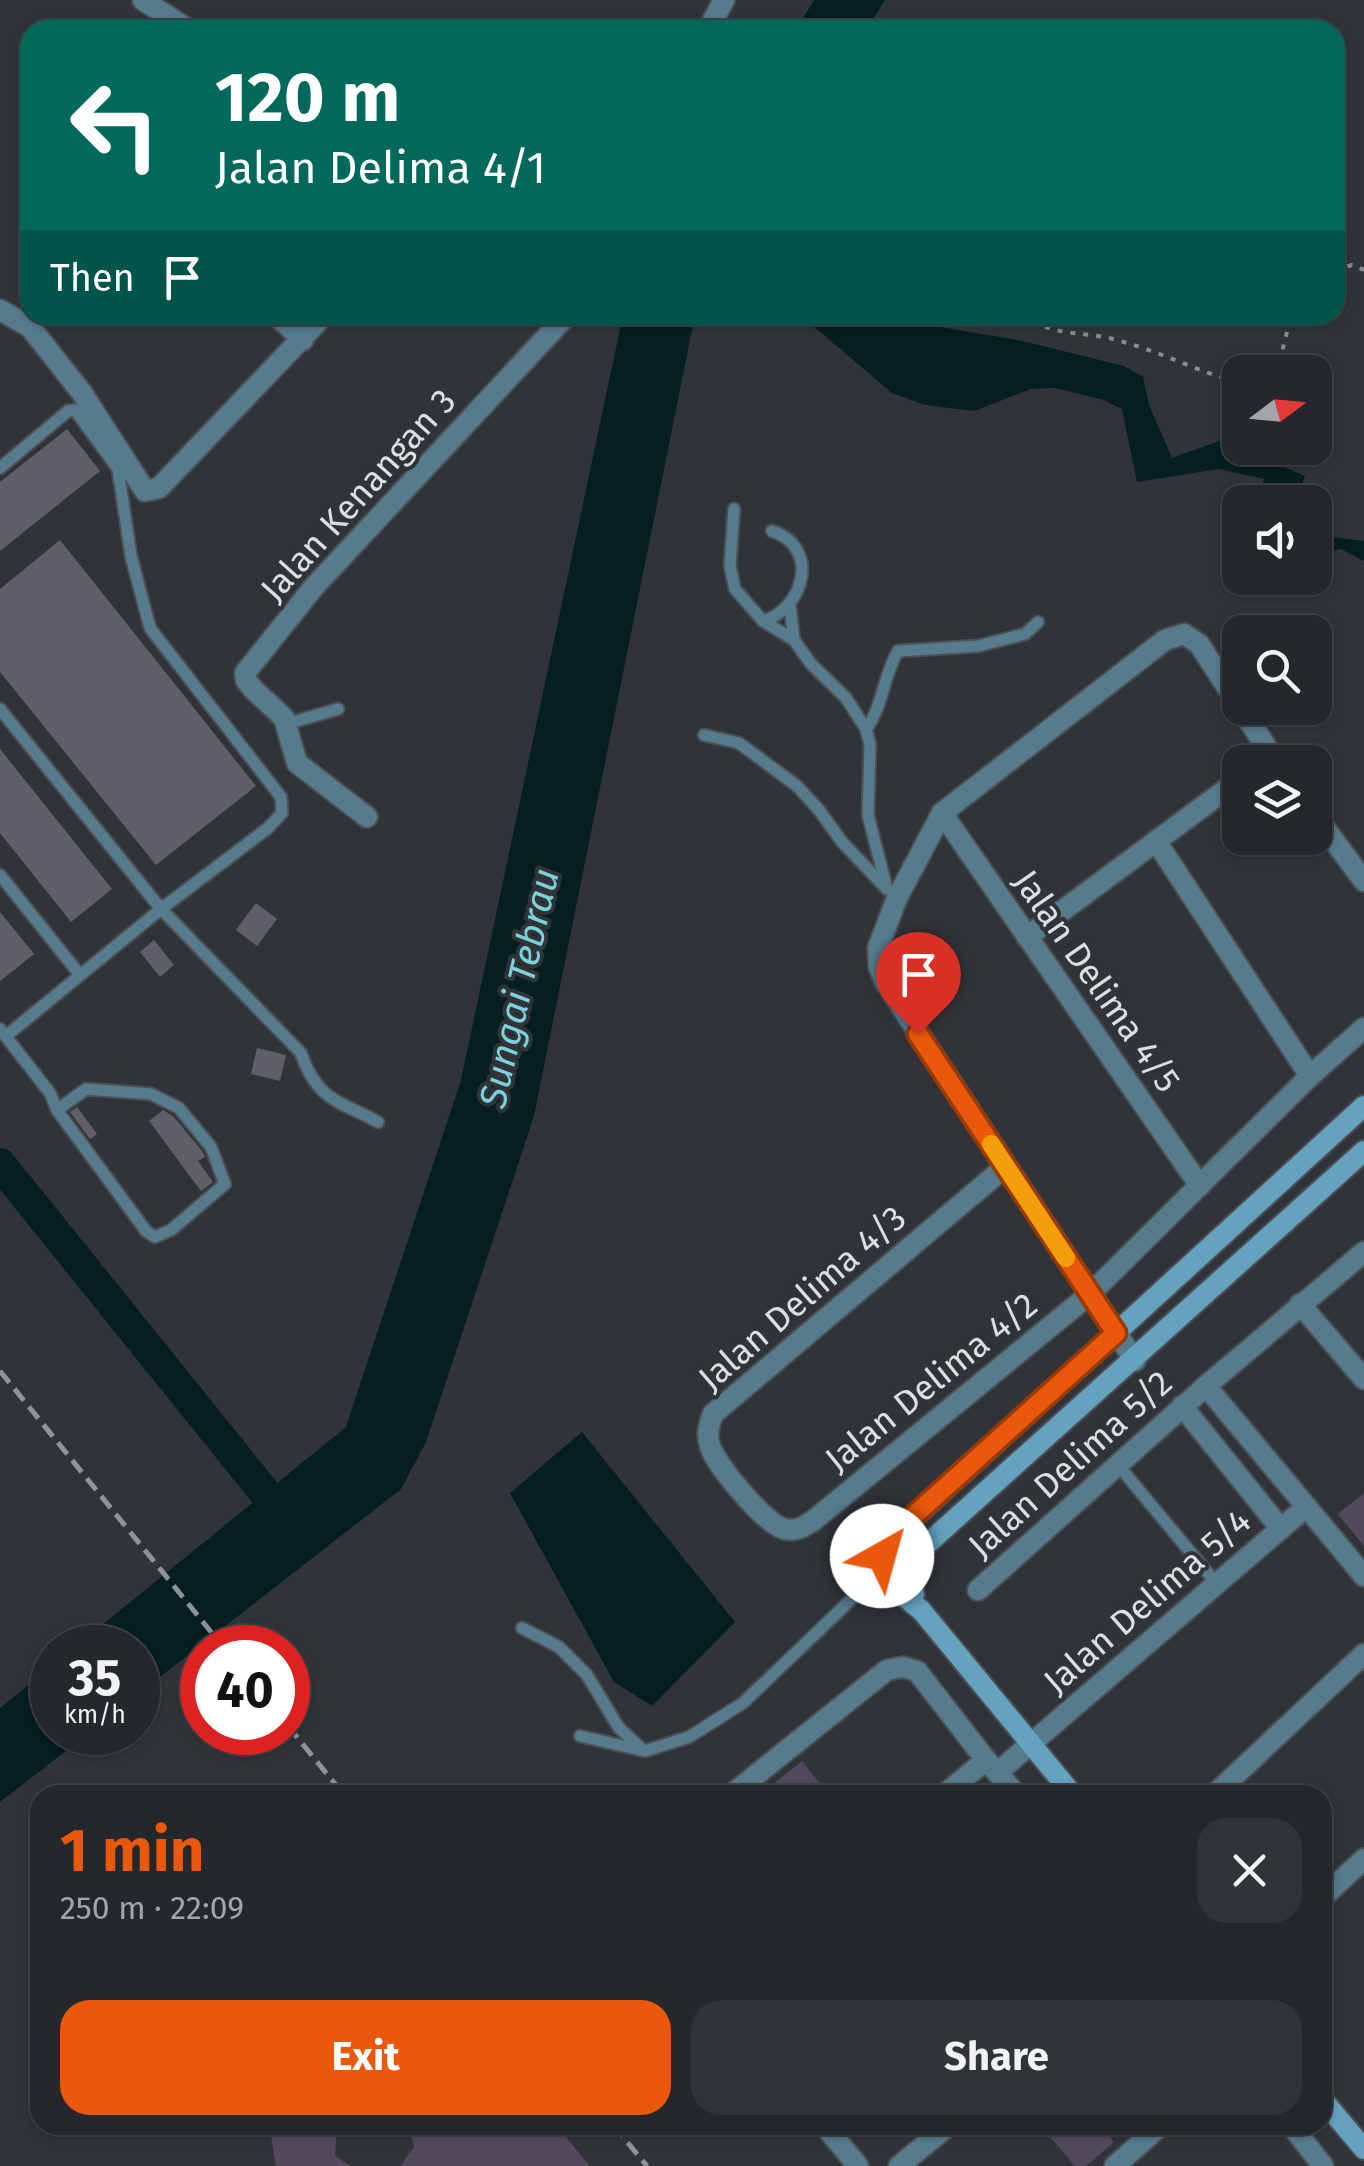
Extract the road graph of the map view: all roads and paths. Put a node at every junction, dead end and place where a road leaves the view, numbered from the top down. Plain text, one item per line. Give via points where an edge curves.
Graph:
1 (144, 0) edge
2 (173, 20) edge
3 (38, 325) edge
4 (287, 325) edge
5 (316, 325) edge
6 (557, 325) edge
7 (1036, 325) edge
8 (1289, 325) edge
9 (303, 340) junction
10 (1281, 355) edge
11 (1222, 377) edge
12 (0, 468) edge
13 (734, 509) dead end
14 (772, 531) dead end
15 (790, 606) junction
16 (763, 620) junction
17 (1038, 622) dead end
18 (794, 640) junction
19 (338, 708) dead end
20 (0, 709) edge
21 (286, 724) junction
22 (866, 729) junction
23 (704, 735) dead end
24 (1261, 745) edge
25 (1222, 792) edge
26 (942, 813) junction
27 (367, 817) dead end
28 (1332, 838) edge
29 (1156, 841) junction
30 (0, 875) edge
31 (1364, 881) edge
32 (892, 894) junction
33 (161, 909) junction
34 (1027, 937) junction
35 (80, 975) junction
36 (1364, 1028) edge
37 (3, 1033) edge
38 (1310, 1076) junction
39 (1364, 1106) edge
40 (58, 1110) junction
41 (378, 1122) dead end
42 (1364, 1151) edge
43 (1005, 1167) junction
44 (1200, 1186) junction
45 (1364, 1252) edge
46 (1090, 1294) junction
47 (1300, 1304) junction
48 (1116, 1333) junction
49 (1135, 1360) junction
50 (1364, 1379) edge
51 (1206, 1386) junction
52 (1182, 1406) junction
53 (1118, 1465) junction
54 (1306, 1507) junction
55 (1281, 1529) junction
56 (795, 1530) joint
57 (884, 1568) junction
58 (1364, 1576) edge
59 (1218, 1584) junction
60 (978, 1590) dead end
61 (920, 1610) junction
62 (522, 1628) dead end
63 (1364, 1654) edge
64 (580, 1736) dead end
65 (1031, 1743) junction
66 (646, 1752) junction
67 (992, 1766) junction
68 (744, 1785) edge
69 (961, 1785) edge
70 (1009, 1785) edge
71 (1065, 1785) edge
72 (1225, 1785) edge
73 (1364, 1859) edge
74 (1332, 1889) edge
75 (1332, 2111) edge
76 (832, 2135) edge
77 (937, 2135) edge
78 (1151, 2135) edge
79 (1299, 2135) edge
80 (1364, 2149) edge
81 (858, 2166) edge
82 (899, 2166) edge
83 (1115, 2166) edge
84 (1322, 2166) edge

1 - 2 street
3 - 9 street via 146,491 159,488
4 - 9 street
5 - 9 street
6 - 21 street, Jalan Kenangan 3 via 248,667 246,680
7 - 11 path via 1104,336
8 - 10 path
12 - 33 lane via 75,410 118,469 150,628 281,798 282,812 268,828
13 - 16 lane via 735,589
14 - 15 lane via 798,546 802,557
15 - 16 lane
15 - 18 lane
16 - 18 lane
17 - 22 lane via 1025,634 978,646 898,651
18 - 22 lane
19 - 21 lane
20 - 33 lane
21 - 27 street via 297,762
22 - 32 lane via 868,815
23 - 32 lane via 739,743 797,786
24 - 26 street via 1198,644 1184,634 1166,640
25 - 29 street
26 - 32 street
26 - 34 street, Jalan Delima 4/5
28 - 31 street
29 - 34 street
29 - 38 street
30 - 35 lane
32 - 43 street via 878,948 885,982
33 - 35 lane
33 - 41 lane via 301,1052 320,1092
34 - 44 street, Jalan Delima 4/5
35 - 37 lane
36 - 38 street, Jalan Delima 4/2
37 - 40 lane
38 - 44 street, Jalan Delima 4/2
39 - 48 street
40 - 40 lane via 86,1090 151,1094 179,1108 211,1148 225,1184 155,1237
42 - 49 street
43 - 46 street
43 - 56 street, Jalan Delima 4/3 via 713,1414 712,1451 762,1513 780,1528
44 - 46 street, Jalan Delima 4/2
45 - 47 street, Jalan Delima 5/2
46 - 48 street
46 - 56 street, Jalan Delima 4/2
47 - 50 street
47 - 51 street, Jalan Delima 5/2
48 - 49 street
48 - 57 street via 888,1539
49 - 61 street via 905,1564
51 - 52 street, Jalan Delima 5/2
51 - 54 street
52 - 53 street, Jalan Delima 5/2
52 - 55 street
53 - 59 lane
53 - 60 street, Jalan Delima 5/2
54 - 55 street, Jalan Delima 5/4
54 - 58 street
55 - 59 street, Jalan Delima 5/4
57 - 61 street
57 - 66 lane via 743,1703 689,1737
59 - 65 street, Jalan Delima 5/4
61 - 65 street
62 - 66 lane via 559,1647 587,1675 619,1728
63 - 72 street
64 - 66 lane
65 - 67 street, Jalan Delima 5/4
65 - 71 street
67 - 68 street via 917,1671 903,1668 888,1670
67 - 69 street, Jalan Delima 5/4
67 - 70 street
73 - 74 street
75 - 80 street
76 - 81 street
77 - 82 street
78 - 83 street
79 - 84 street

